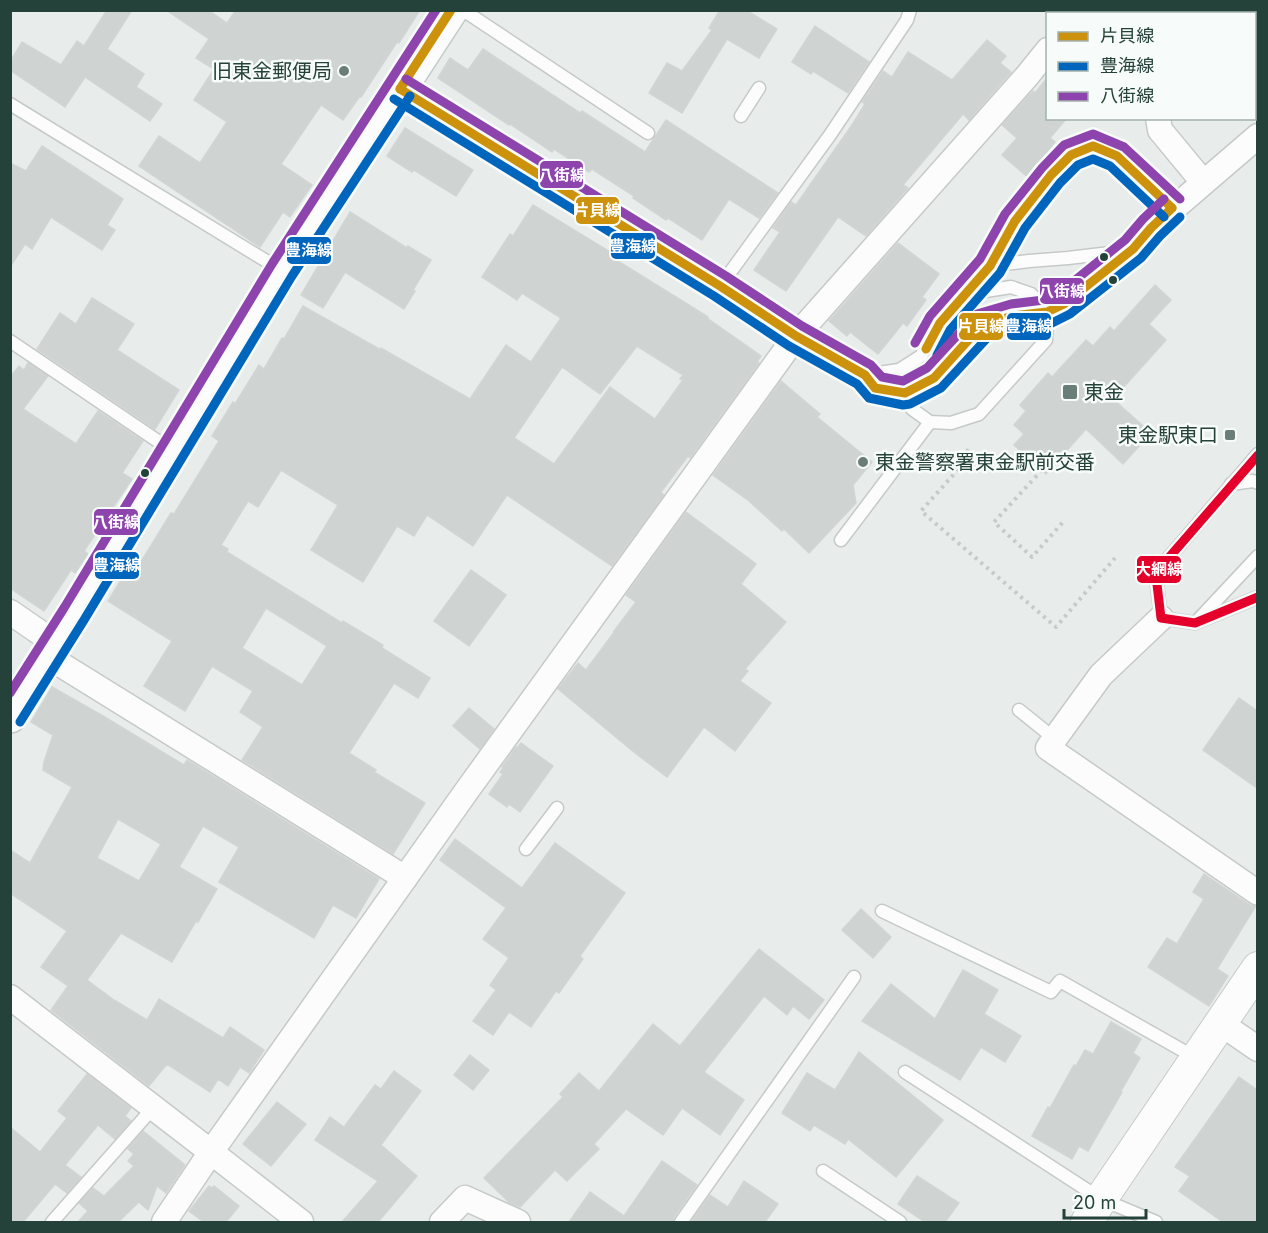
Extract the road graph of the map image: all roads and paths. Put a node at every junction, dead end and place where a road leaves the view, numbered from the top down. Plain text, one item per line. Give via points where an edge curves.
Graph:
1 (451, 10) edge
2 (464, 10) edge
3 (910, 10) edge
4 (1046, 51) edge
5 (759, 88) dead end
6 (400, 89) junction
7 (10, 104) edge
8 (741, 116) dead end
9 (1158, 120) edge
10 (648, 133) dead end
11 (1257, 136) edge
12 (1203, 182) junction
13 (1172, 208) junction
14 (1151, 228) junction
15 (990, 266) junction
16 (282, 270) junction
17 (720, 286) junction
18 (966, 294) junction
19 (1047, 312) junction
20 (796, 336) junction
21 (10, 341) edge
22 (865, 375) junction
23 (905, 393) junction
24 (930, 422) junction
25 (968, 449) dead end
26 (173, 452) junction
27 (1257, 454) edge
28 (1042, 470) dead end
29 (1257, 483) edge
30 (1231, 484) junction
31 (1064, 521) dead end
32 (841, 540) dead end
33 (1257, 556) edge
34 (1115, 558) dead end
35 (1257, 597) edge
36 (10, 612) edge
37 (1161, 618) junction
38 (1195, 623) junction
39 (51, 650) junction
40 (1019, 710) dead end
41 (10, 716) edge
42 (1054, 739) junction
43 (557, 808) dead end
44 (526, 849) dead end
45 (405, 878) junction
46 (1257, 893) edge
47 (882, 911) dead end
48 (1257, 968) edge
49 (854, 977) dead end
50 (10, 997) edge
51 (1220, 1023) junction
52 (1257, 1049) edge
53 (1196, 1058) junction
54 (905, 1072) dead end
55 (153, 1108) junction
56 (211, 1152) junction
57 (823, 1171) dead end
58 (1094, 1211) edge
59 (52, 1222) edge
60 (164, 1222) edge
61 (301, 1222) edge
62 (442, 1222) edge
63 (518, 1222) edge
64 (681, 1222) edge
65 (900, 1222) edge
66 (1156, 1222) edge

1 - 6 main road
2 - 10 lane
3 - 17 lane via 830,135
4 - 20 street
5 - 8 lane
6 - 16 main road
6 - 17 main road
7 - 16 lane
9 - 12 street via 1160,130
11 - 12 street
12 - 13 street
13 - 14 street
13 - 15 lane via 1117,156 1093,146 1071,155 1051,175 1015,221
14 - 15 lane via 1110,253
14 - 19 lane via 1133,249 1064,304
15 - 18 lane
16 - 26 main road
17 - 20 main road
18 - 19 lane via 1011,287 1031,294
18 - 22 lane via 940,323 921,356 899,370
19 - 23 lane via 982,325 934,378
19 - 24 lane via 1046,340 979,414 951,423
20 - 22 main road
20 - 45 street
21 - 26 lane
22 - 23 lane via 875,388
23 - 24 lane via 912,409
24 - 32 lane
25 - 34 path via 963,464 921,512 1056,627
26 - 39 main road
27 - 30 lane
28 - 31 path via 994,522 1032,557
29 - 30 lane
30 - 37 lane via 1155,576
33 - 38 lane
35 - 38 lane
36 - 39 street
37 - 38 lane
37 - 42 street via 1101,675
39 - 41 main road
39 - 45 street
40 - 42 lane
42 - 46 street via 1048,748
43 - 44 lane
45 - 56 street
47 - 53 lane via 1051,993 1060,981
48 - 51 street
49 - 64 lane
50 - 55 street
51 - 52 street
51 - 53 street
53 - 58 street
54 - 58 lane
55 - 56 street
55 - 59 lane
56 - 60 street
56 - 61 street
57 - 65 lane
58 - 66 lane
62 - 63 street via 465,1198

